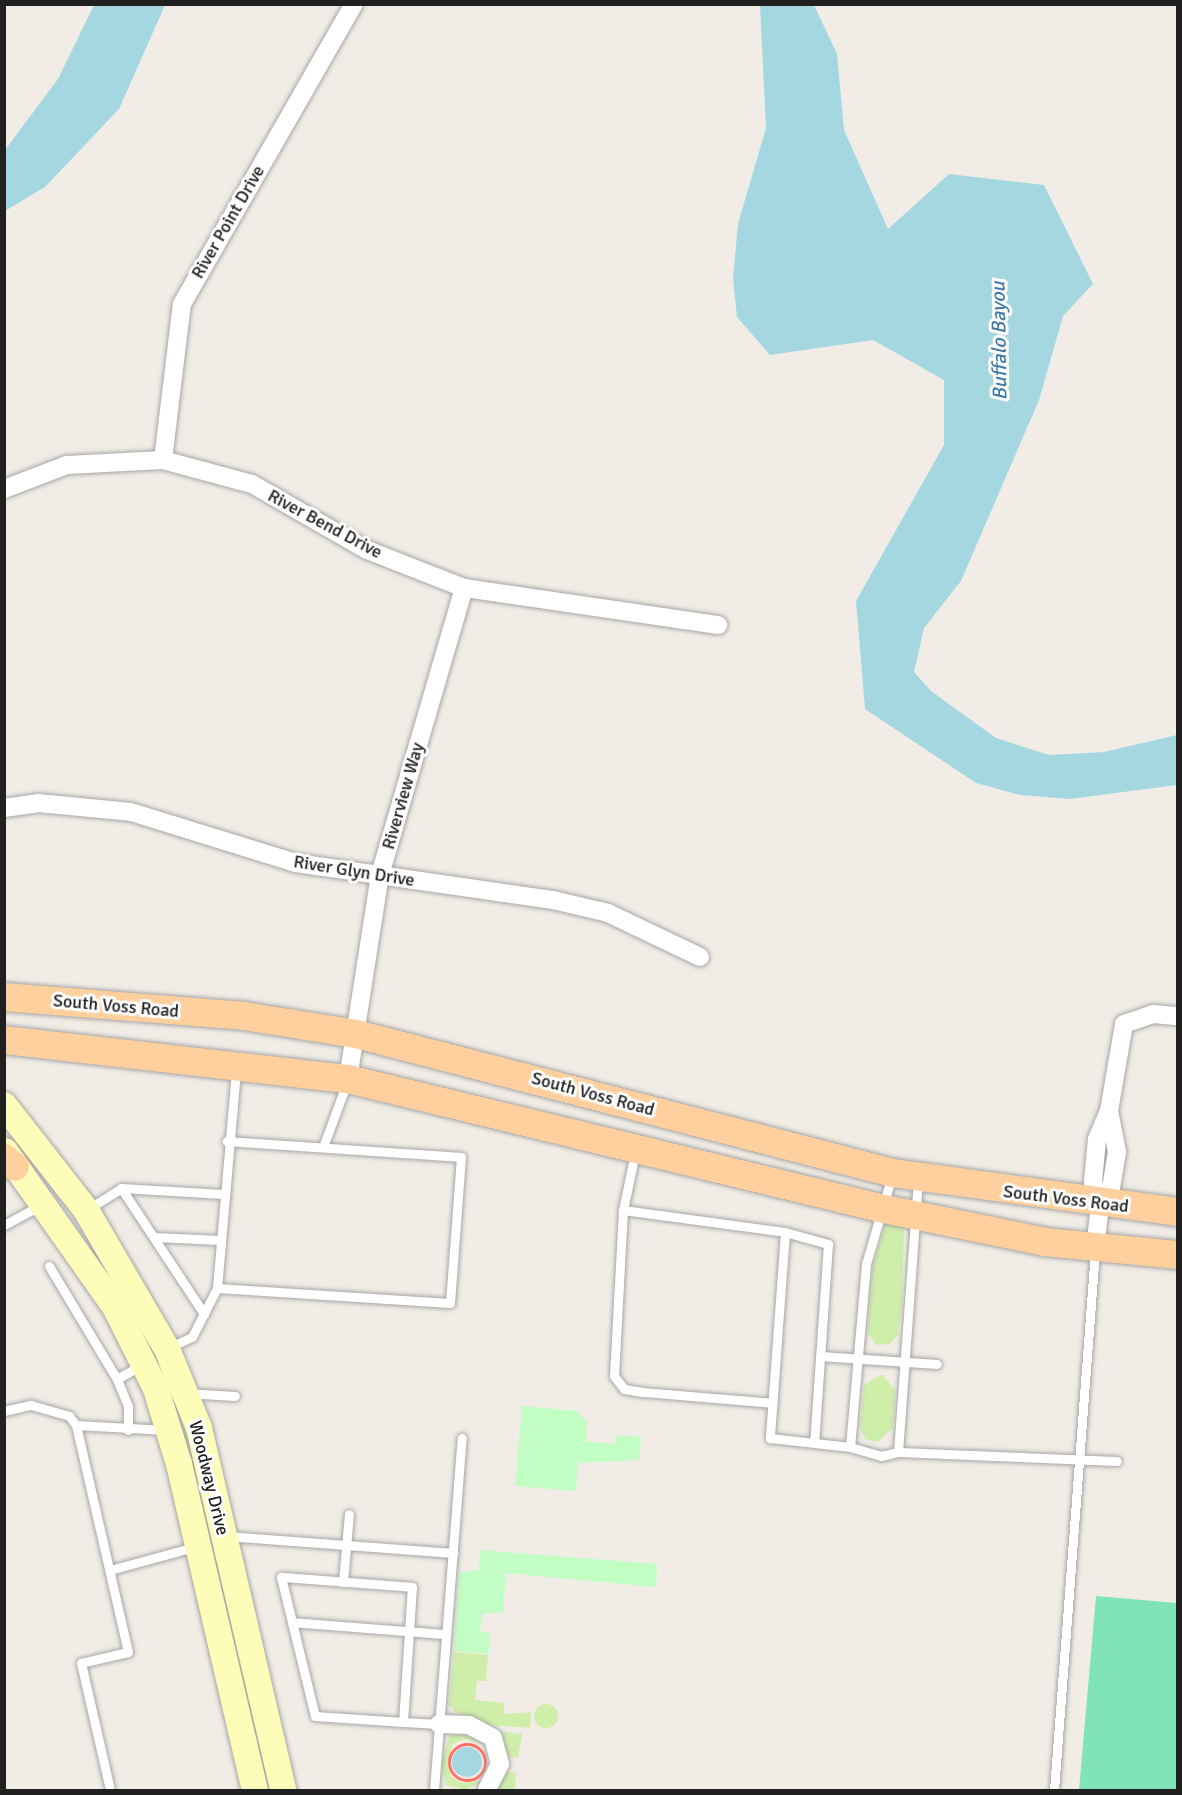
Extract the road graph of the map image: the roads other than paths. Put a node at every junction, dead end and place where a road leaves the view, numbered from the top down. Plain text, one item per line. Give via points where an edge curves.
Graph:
1 (354, 4) edge
2 (163, 460) junction
3 (4, 489) edge
4 (464, 588) junction
5 (718, 625) dead end
6 (4, 808) edge
7 (380, 875) junction
8 (700, 957) dead end
9 (4, 997) edge
10 (1178, 1016) edge
11 (356, 1034) junction
12 (4, 1040) edge
13 (236, 1066) junction
14 (348, 1079) junction
15 (4, 1105) edge
16 (645, 1107) junction
17 (227, 1141) junction
18 (322, 1148) junction
19 (635, 1150) junction
20 (8, 1158) edge
21 (905, 1175) junction
22 (121, 1188) junction
23 (223, 1194) junction
24 (43, 1204) junction
25 (1100, 1204) junction
26 (880, 1208) junction
27 (86, 1210) junction
28 (623, 1210) junction
29 (1178, 1212) edge
30 (914, 1215) junction
31 (4, 1225) edge
32 (785, 1232) junction
33 (155, 1236) junction
34 (220, 1240) junction
35 (1095, 1249) junction
36 (1178, 1255) edge
37 (49, 1266) dead end
38 (217, 1288) junction
39 (204, 1314) junction
40 (166, 1349) junction
41 (820, 1356) junction
42 (858, 1358) junction
43 (904, 1361) junction
44 (145, 1363) junction
45 (937, 1364) dead end
46 (117, 1379) junction
47 (184, 1393) junction
48 (235, 1396) dead end
49 (773, 1403) junction
50 (4, 1411) edge
51 (76, 1425) junction
52 (128, 1430) junction
53 (169, 1430) junction
54 (462, 1438) dead end
55 (814, 1443) junction
56 (850, 1447) junction
57 (898, 1452) junction
58 (1078, 1459) junction
59 (1117, 1461) dead end
60 (349, 1514) dead end
61 (224, 1535) junction
62 (346, 1545) junction
63 (199, 1546) junction
64 (453, 1553) junction
65 (110, 1570) junction
66 (343, 1582) junction
67 (292, 1622) junction
68 (409, 1631) junction
69 (446, 1634) junction
70 (403, 1722) junction
71 (439, 1724) junction
72 (110, 1791) edge
73 (255, 1791) edge
74 (283, 1791) edge
75 (434, 1791) edge
76 (487, 1791) edge
77 (1054, 1791) edge

1 - 2 street, River Point Drive via 182,304
2 - 3 street, River Bend Drive via 67,465
2 - 4 street, River Bend Drive via 252,484 367,550
4 - 5 street, River Bend Drive
4 - 7 street, Riverview Way
6 - 7 street, River Glyn Drive via 38,803 130,812 296,863
7 - 8 street, River Glyn Drive via 553,900 608,913
7 - 11 street, Riverview Way
9 - 11 main road, South Voss Road via 244,1016
10 - 25 street via 1153,1014 1124,1024 1109,1111 1097,1139 1093,1182
11 - 14 street, Riverview Way
11 - 16 main road, South Voss Road
12 - 13 main road
13 - 14 main road
13 - 17 lane
14 - 18 lane
14 - 19 main road
15 - 27 main road, Woodway Drive
16 - 19 main road
16 - 21 main road, South Voss Road
17 - 18 lane
17 - 23 lane
18 - 38 lane via 461,1157 450,1303
19 - 26 main road
19 - 28 lane
20 - 24 main road, Woodway Drive
21 - 25 main road, South Voss Road
21 - 26 lane
21 - 30 lane
22 - 23 lane
22 - 27 lane
22 - 33 lane
23 - 34 lane
24 - 31 lane
24 - 44 main road, Woodway Drive via 115,1307
25 - 29 main road, South Voss Road
25 - 35 street
26 - 30 main road
26 - 42 lane via 866,1264
27 - 40 main road, Woodway Drive
28 - 32 lane
28 - 49 lane via 614,1376 624,1389
30 - 35 main road
30 - 43 lane
32 - 41 lane via 828,1244
32 - 49 lane
33 - 34 lane
33 - 39 lane
34 - 38 lane
35 - 36 main road
35 - 58 lane
37 - 46 lane
38 - 39 lane
39 - 40 lane via 192,1337
40 - 44 main road
40 - 47 main road, Woodway Drive
41 - 42 lane
41 - 55 lane
42 - 43 lane
42 - 56 lane
43 - 45 lane
43 - 57 lane
44 - 46 lane
44 - 53 main road, Woodway Drive
46 - 52 lane via 128,1406
47 - 48 lane
47 - 61 main road, Woodway Drive via 199,1428
49 - 55 lane via 770,1438
50 - 51 lane via 31,1405 69,1416
51 - 52 lane
51 - 65 lane
52 - 53 lane
53 - 63 main road, Woodway Drive
54 - 64 lane
55 - 56 lane
56 - 57 lane via 864,1455
57 - 58 lane
58 - 59 lane
58 - 77 lane
60 - 62 lane
61 - 62 lane
61 - 63 main road
61 - 74 main road, Woodway Drive
62 - 64 lane
62 - 66 lane
63 - 65 lane
63 - 73 main road, Woodway Drive
64 - 69 lane
65 - 72 lane via 129,1652 81,1663
66 - 67 lane via 281,1577
66 - 68 lane via 412,1587
67 - 68 lane
67 - 70 lane via 315,1716
68 - 69 lane
68 - 70 lane
69 - 71 lane
70 - 71 lane
71 - 75 lane
71 - 76 street via 469,1725 493,1738 500,1764

